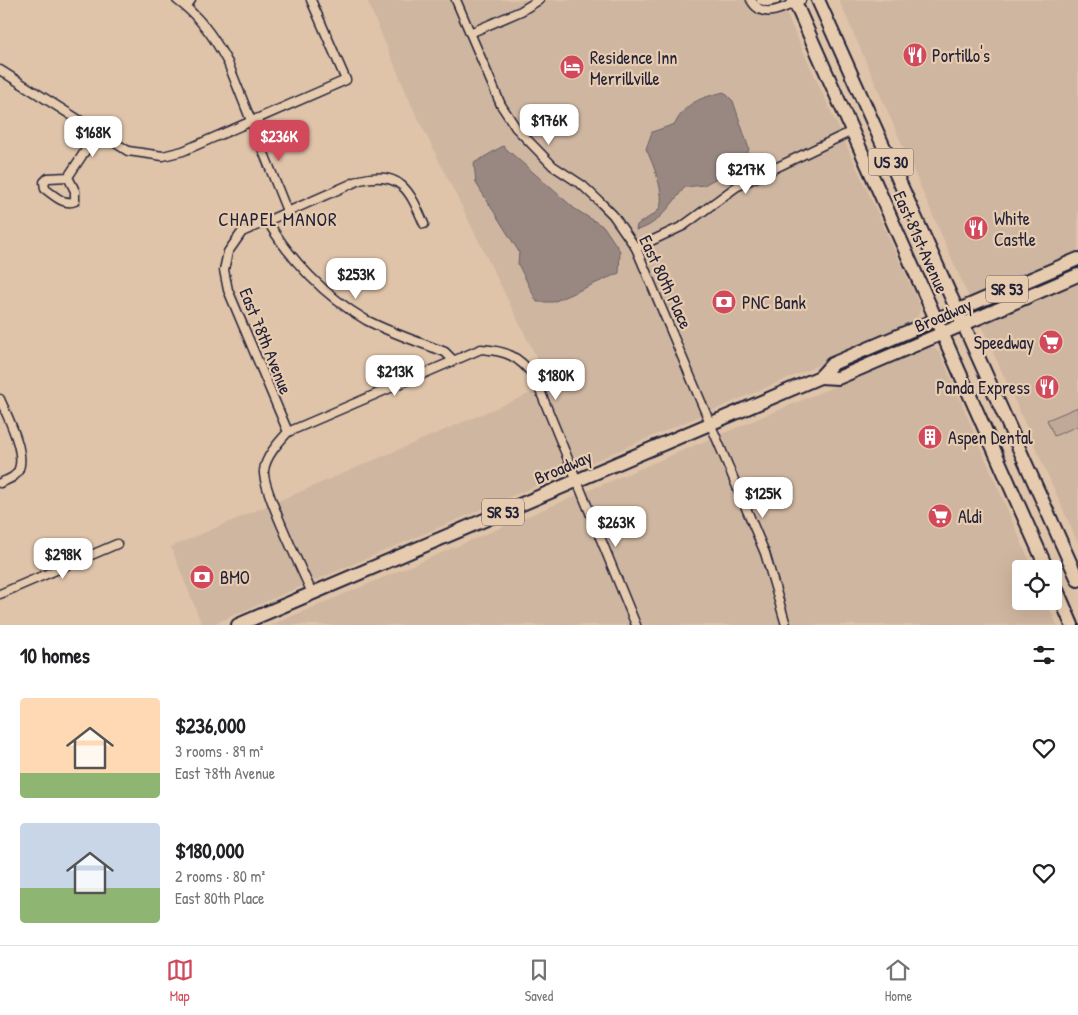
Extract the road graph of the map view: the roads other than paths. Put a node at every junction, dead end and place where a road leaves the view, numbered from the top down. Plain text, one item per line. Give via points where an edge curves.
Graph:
1 (176, 0) edge
2 (191, 0) edge
3 (311, 0) edge
4 (456, 0) edge
5 (539, 0) edge
6 (750, 0) edge
7 (761, 0) edge
8 (776, 0) edge
9 (818, 0) edge
10 (796, 1) edge
11 (186, 7) junction
12 (470, 33) junction
13 (0, 70) edge
14 (251, 123) junction
15 (852, 131) junction
16 (97, 132) junction
17 (68, 177) dead end
18 (287, 211) junction
19 (267, 220) junction
20 (424, 224) dead end
21 (636, 248) junction
22 (1078, 259) edge
23 (1078, 275) edge
24 (958, 310) junction
25 (936, 320) junction
26 (965, 324) junction
27 (942, 334) junction
28 (454, 360) junction
29 (820, 377) junction
30 (0, 399) edge
31 (711, 423) junction
32 (288, 432) junction
33 (576, 481) junction
34 (0, 483) edge
35 (117, 544) dead end
36 (1043, 560) edge
37 (1078, 580) edge
38 (0, 594) edge
39 (312, 594) junction
40 (1062, 602) edge
41 (238, 625) edge
42 (636, 625) edge
43 (786, 625) edge
44 (1072, 625) edge

1 - 11 street
2 - 11 street
3 - 14 street via 346,80
4 - 12 street, East 80th Place
5 - 12 street
6 - 10 street via 757,9 766,12
7 - 8 street
9 - 24 main road, East 81st Avenue / US 30
10 - 15 main road, East 81st Avenue / US 30
11 - 14 street via 216,39
12 - 21 street, East 80th Place via 501,105 516,128 553,166 582,185 613,215
13 - 16 street
14 - 16 street via 184,151 163,156 128,151
14 - 18 street
15 - 21 street via 736,188 683,226
15 - 25 main road, East 81st Avenue / US 30
16 - 17 street
18 - 19 street, East 78th Avenue
18 - 20 street, East 78th Avenue via 360,180 386,177 405,187
19 - 28 street via 280,242 322,287 345,306 368,321 445,352
19 - 32 street, East 78th Avenue via 242,232 228,252 224,270 228,290
21 - 31 street, East 80th Place
22 - 24 main road, Broadway / SR 53
23 - 26 main road, Broadway / SR 53
24 - 25 main road, Broadway / SR 53
24 - 26 main road, East 81st Avenue / US 30
25 - 27 main road, East 81st Avenue / US 30
25 - 29 main road, Broadway / SR 53 via 832,364
26 - 27 main road, Broadway / SR 53
26 - 37 main road, US 30
27 - 29 main road, Broadway / SR 53 via 838,378
27 - 36 main road, US 30
28 - 32 street
28 - 33 street via 481,349 501,351 522,361 534,376
29 - 31 main road, Broadway / SR 53
30 - 34 street via 22,454 20,469 15,476
31 - 33 main road, Broadway / SR 53
31 - 43 street, East 80th Place via 765,552
32 - 39 street via 273,449 264,471 269,493
33 - 39 main road, Broadway / SR 53
33 - 42 street
35 - 38 street
39 - 41 main road, Broadway / SR 53
40 - 44 main road

